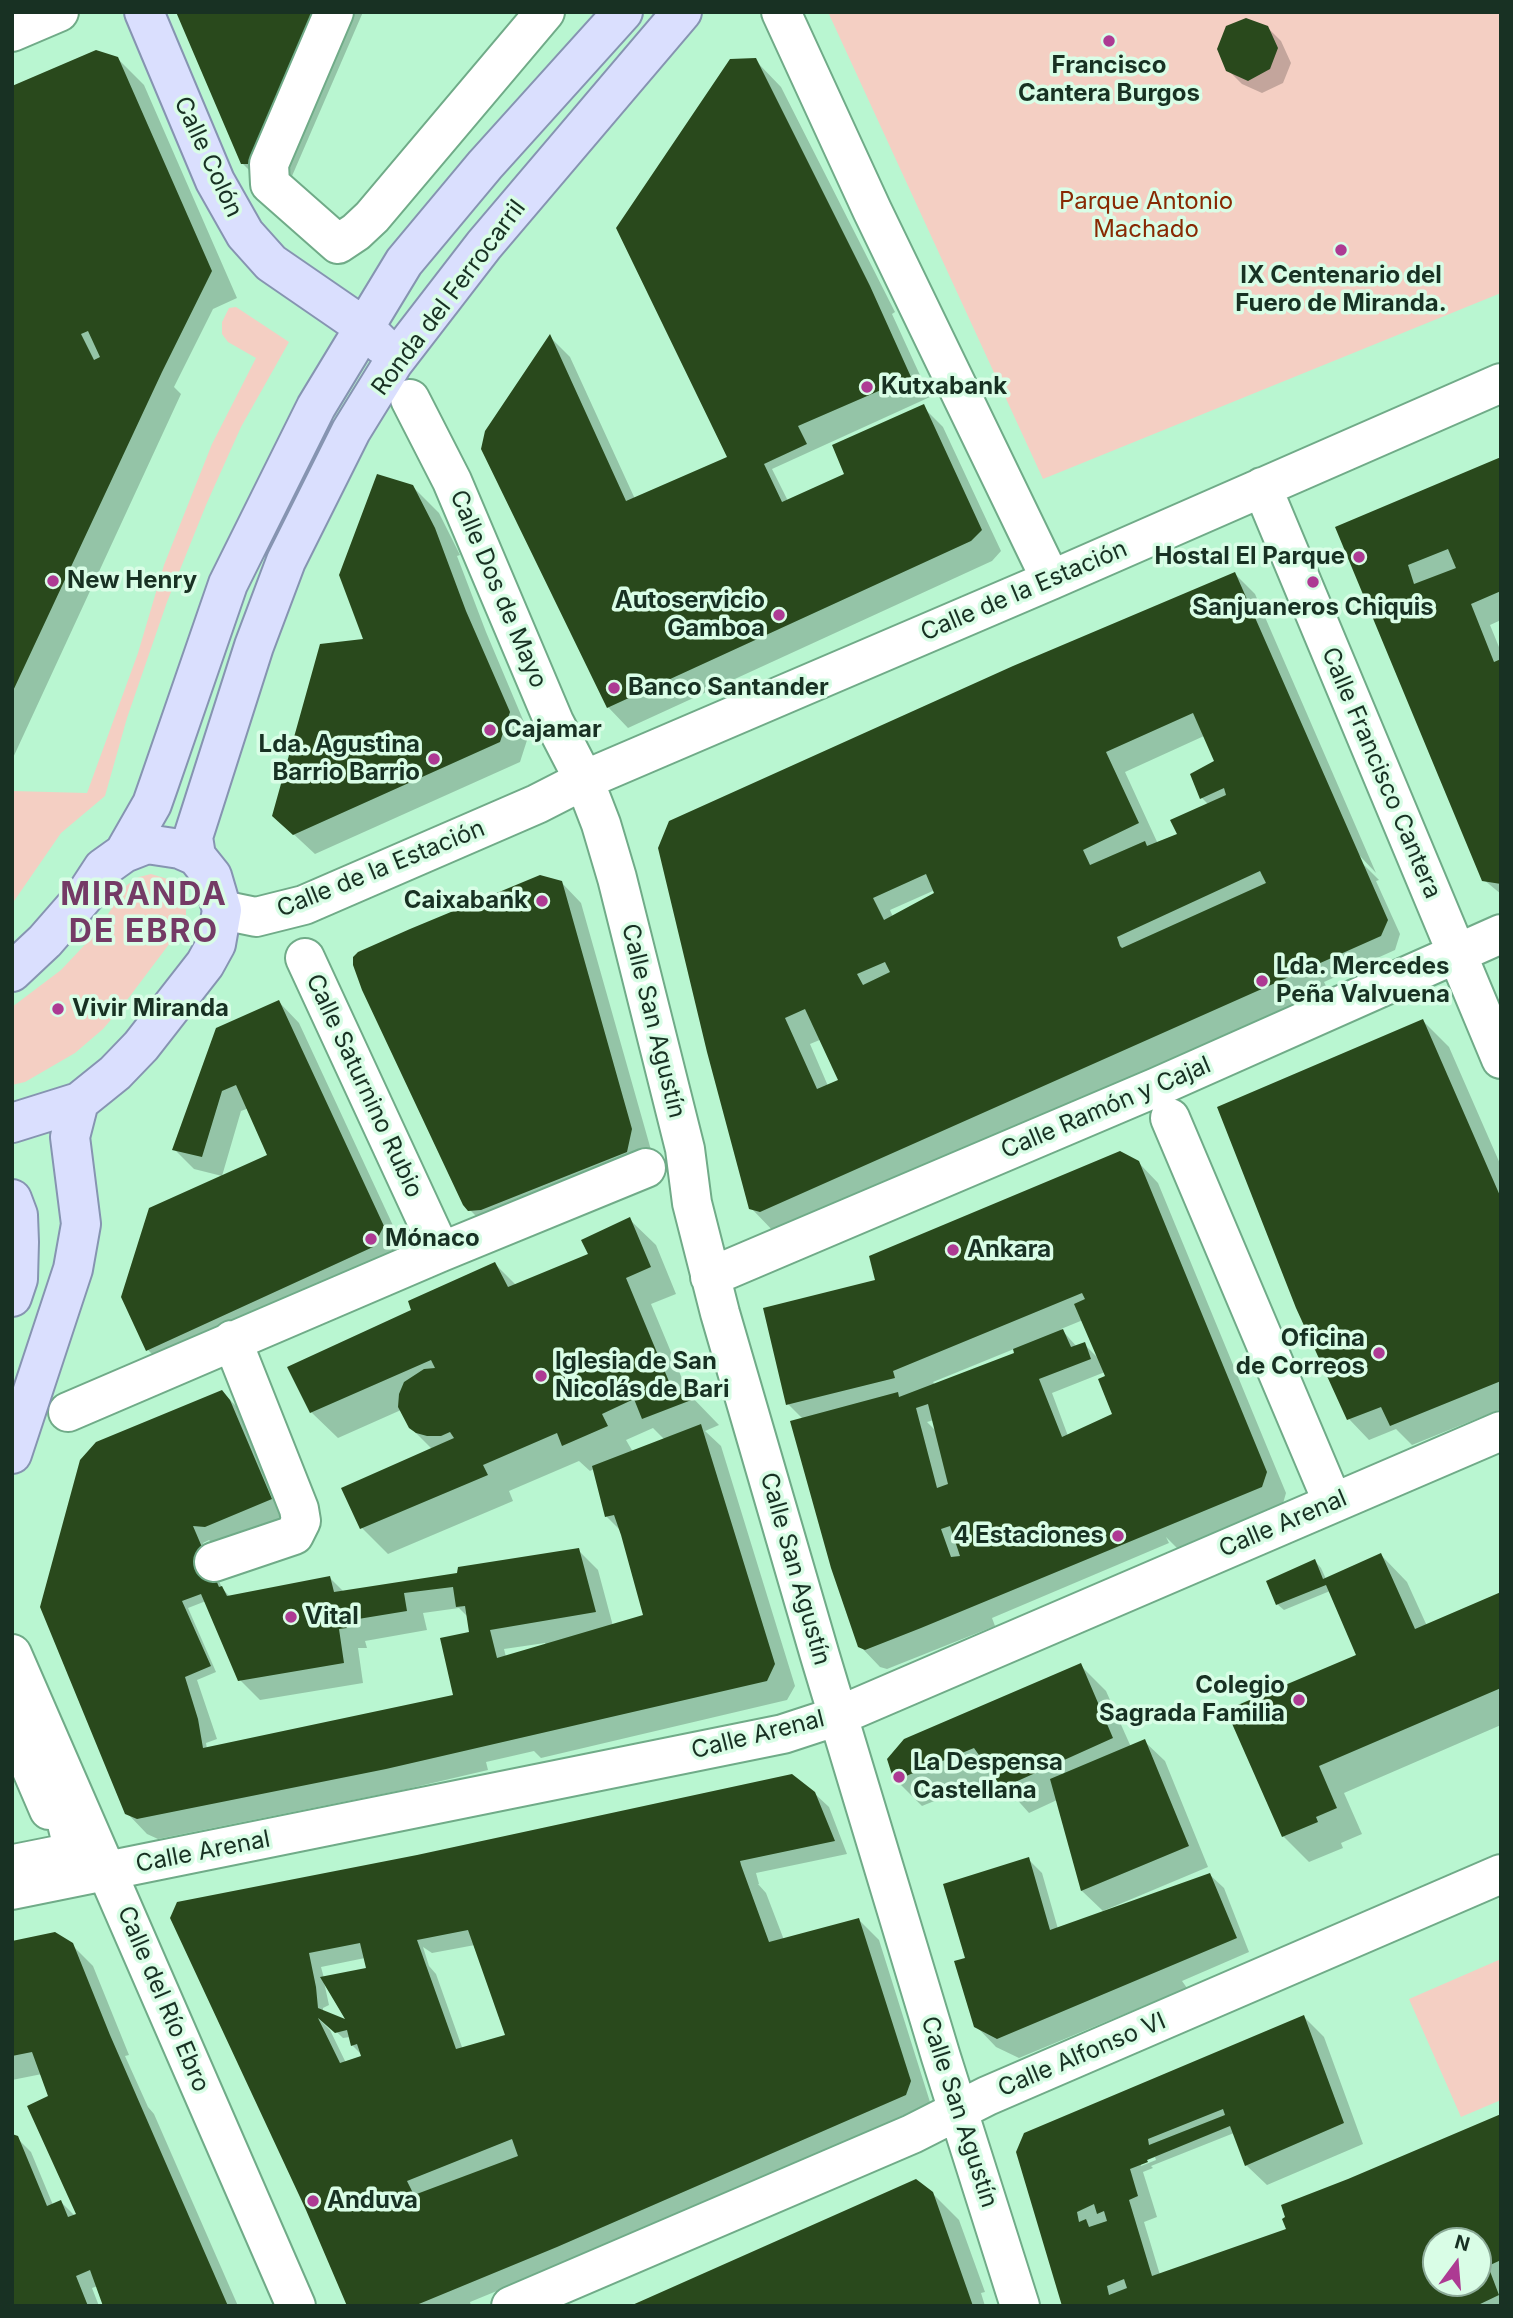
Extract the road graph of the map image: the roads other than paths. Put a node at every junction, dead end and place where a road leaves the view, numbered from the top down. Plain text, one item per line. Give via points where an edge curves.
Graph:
1 (59, 12) edge
2 (144, 12) edge
3 (334, 12) edge
4 (545, 12) edge
5 (623, 12) edge
6 (682, 12) edge
7 (781, 12) edge
8 (12, 32) edge
9 (365, 327) junction
10 (393, 363) junction
11 (1501, 383) edge
12 (410, 399) dead end
13 (1262, 487) junction
14 (1051, 580) junction
15 (584, 780) junction
16 (601, 824) joint
17 (124, 853) junction
18 (196, 856) junction
19 (222, 910) junction
20 (1501, 934) edge
21 (1457, 953) junction
22 (305, 958) dead end
23 (12, 972) edge
24 (1501, 1059) edge
25 (79, 1102) junction
26 (1170, 1118) dead end
27 (12, 1123) edge
28 (646, 1168) dead end
29 (12, 1199) edge
30 (441, 1252) junction
31 (710, 1277) junction
32 (12, 1297) edge
33 (232, 1340) junction
34 (68, 1412) dead end
35 (1501, 1431) edge
36 (12, 1454) edge
37 (1333, 1503) junction
38 (214, 1562) dead end
39 (12, 1654) edge
40 (838, 1716) junction
41 (12, 1724) edge
42 (12, 1864) edge
43 (107, 1871) junction
44 (1501, 1874) edge
45 (12, 1889) edge
46 (958, 2111) junction
47 (296, 2306) edge
48 (511, 2306) edge
49 (1020, 2306) edge

1 - 8 street
2 - 9 main road, Calle Colón via 215,181 245,234 271,263
3 - 4 street via 269,164 270,184 338,244 372,217
5 - 9 main road, Ronda del Ferrocarril via 404,262
6 - 10 main road, Ronda del Ferrocarril via 484,245
7 - 14 street
9 - 10 main road, Calle Colón
9 - 17 main road, Ronda del Ferrocarril via 316,407 228,584 152,804
10 - 18 main road, Ronda del Ferrocarril via 331,468 286,561 204,799 193,837
11 - 13 street, Calle de la Estación
12 - 15 street, Calle Dos de Mayo via 452,481 554,722
13 - 14 street, Calle de la Estación
13 - 21 street, Calle Francisco Cantera
14 - 15 street, Calle de la Estación
15 - 16 street, Calle Dos de Mayo
15 - 19 street, Calle de la Estación via 304,905 256,917
16 - 31 street, Calle San Agustín via 680,1127
17 - 18 main road via 147,844
17 - 23 main road via 103,868 45,941
18 - 19 main road via 212,876
19 - 25 main road via 216,944 205,964 141,1046
20 - 21 street, Calle Ramón y Cajal
21 - 24 street, Calle Francisco Cantera
21 - 31 street, Calle Ramón y Cajal via 1157,1087
22 - 30 street, Calle Saturnino Rubio
25 - 27 main road
25 - 36 main road via 70,1138 81,1224 73,1269
26 - 37 street
28 - 30 street
29 - 32 main road via 19,1242 18,1279
30 - 33 street
31 - 40 street, Calle San Agustín
33 - 34 street
33 - 38 street via 301,1521 294,1535
35 - 37 street, Calle Arenal
37 - 40 street, Calle Arenal
39 - 43 street, Calle del Río Ebro
40 - 43 street, Calle Arenal via 783,1734
40 - 46 street, Calle San Agustín
41 - 42 street via 49,1810 63,1807 72,1844 64,1854
43 - 45 street, Calle Arenal
43 - 47 street, Calle del Río Ebro
44 - 46 street, Calle Alfonso VI
46 - 48 street, Calle Alfonso VI
46 - 49 street, Calle San Agustín

